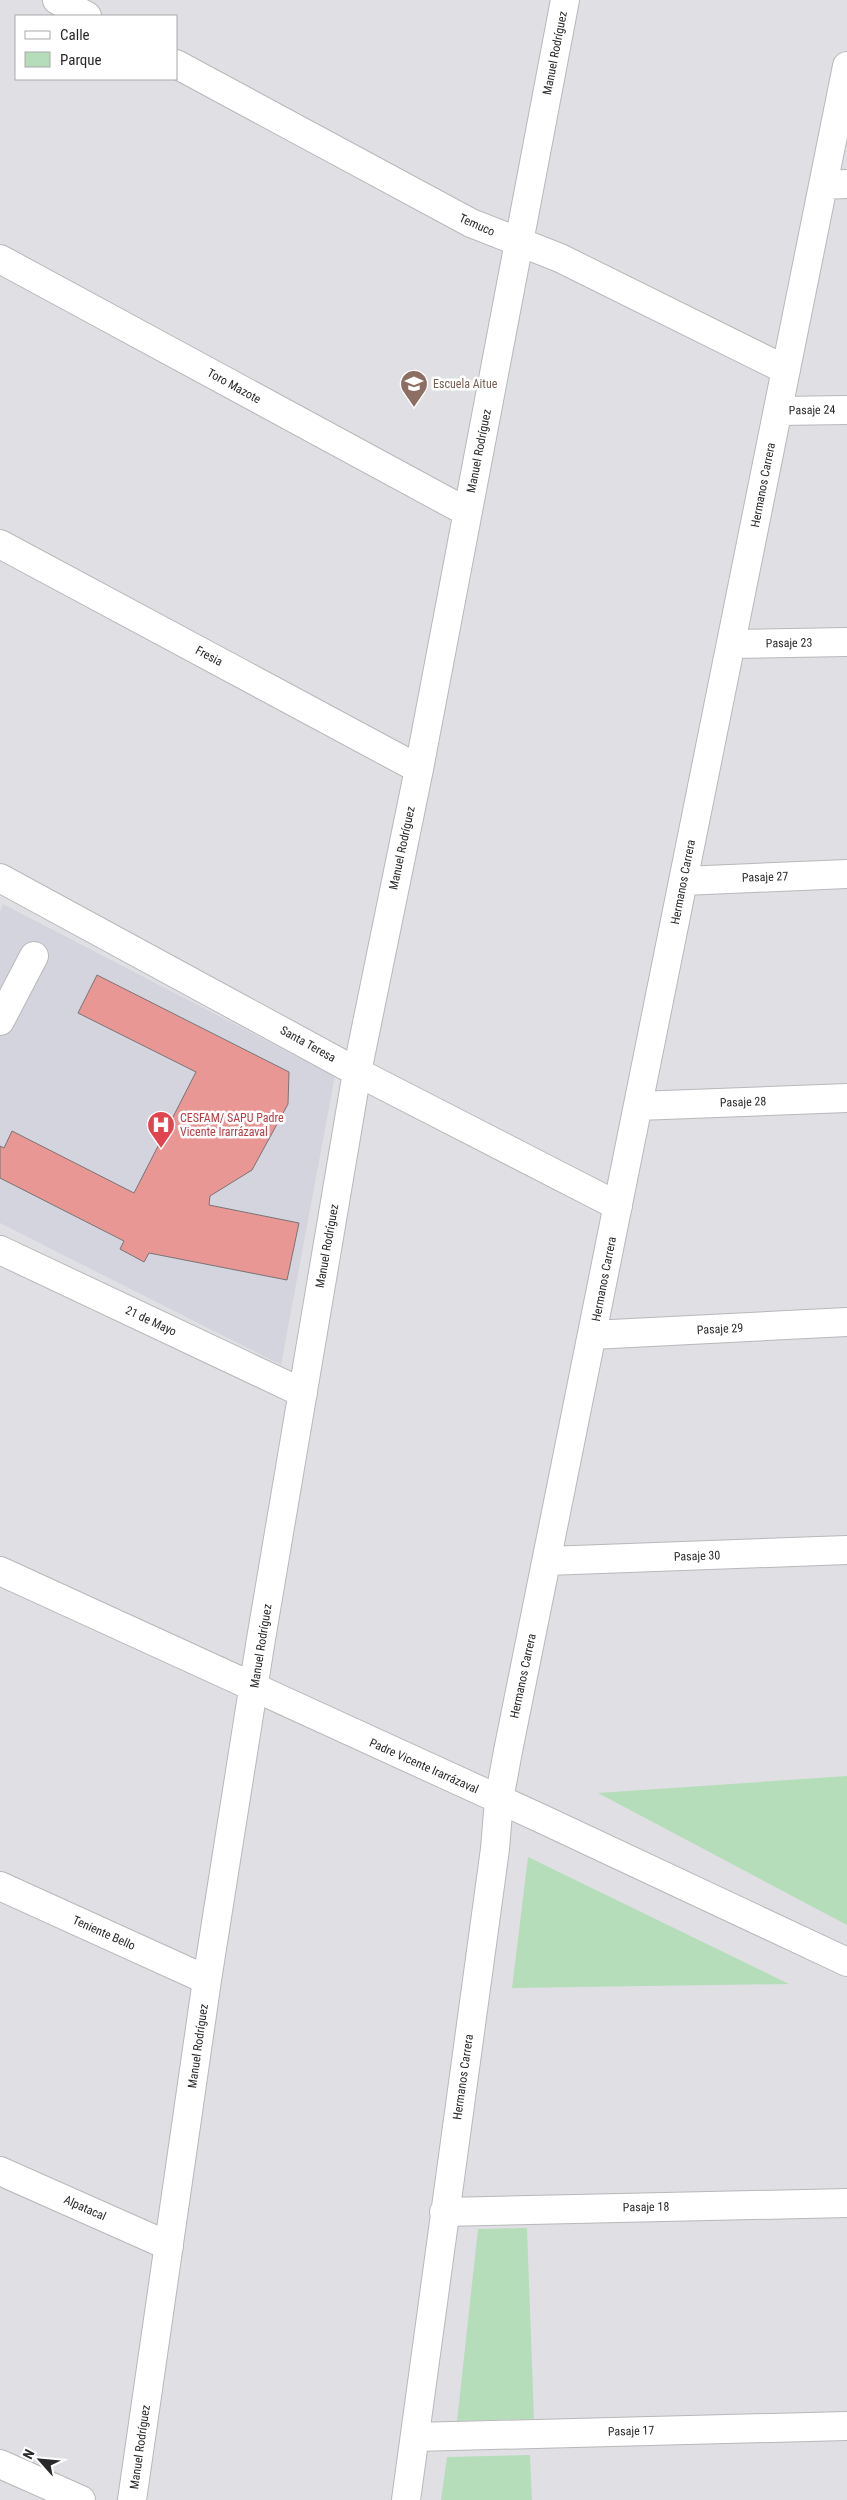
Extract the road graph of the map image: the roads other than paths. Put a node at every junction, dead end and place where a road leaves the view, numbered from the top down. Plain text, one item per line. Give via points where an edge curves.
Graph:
1 (57, 0) edge
2 (565, 0) edge
3 (85, 15) edge
4 (178, 65) edge
5 (847, 66) edge
6 (835, 185) edge
7 (519, 242) junction
8 (0, 259) edge
9 (786, 370) junction
10 (847, 410) edge
11 (778, 411) junction
12 (467, 512) junction
13 (0, 544) edge
14 (847, 642) edge
15 (731, 644) junction
16 (418, 769) junction
17 (847, 874) edge
18 (0, 878) edge
19 (683, 880) junction
20 (34, 956) dead end
21 (0, 1021) edge
22 (357, 1072) junction
23 (847, 1098) edge
24 (638, 1106) junction
25 (618, 1206) junction
26 (0, 1250) edge
27 (847, 1322) edge
28 (592, 1336) junction
29 (303, 1393) junction
30 (847, 1550) edge
31 (546, 1561) junction
32 (0, 1571) edge
33 (255, 1688) junction
34 (499, 1800) junction
35 (0, 1886) edge
36 (847, 1962) edge
37 (207, 1980) junction
38 (0, 2171) edge
39 (847, 2203) edge
40 (444, 2212) junction
41 (169, 2246) junction
42 (847, 2426) edge
43 (414, 2437) junction
44 (0, 2464) edge
45 (81, 2500) edge
46 (132, 2500) edge
47 (406, 2500) edge

1 - 3 street
2 - 7 street, Manuel Rodríguez
4 - 7 street, Temuco via 470,223
5 - 6 street, Hermanos Carrera
6 - 9 street, Hermanos Carrera
7 - 9 street, Temuco via 560,258
7 - 12 street, Manuel Rodríguez
8 - 12 street, Toro Mazote
9 - 11 street, Hermanos Carrera
10 - 11 street, Pasaje 24
11 - 15 street, Hermanos Carrera
12 - 16 street, Manuel Rodríguez
13 - 16 street, Fresia
14 - 15 street, Pasaje 23
15 - 19 street, Hermanos Carrera
16 - 22 street, Manuel Rodríguez
17 - 19 street, Pasaje 27
18 - 22 street, Santa Teresa
19 - 24 street, Hermanos Carrera
20 - 21 street
22 - 25 street, Santa Teresa
22 - 29 street, Manuel Rodríguez
23 - 24 street, Pasaje 28
24 - 25 street, Hermanos Carrera
25 - 28 street, Hermanos Carrera
26 - 29 street, 21 de Mayo
27 - 28 street, Pasaje 29
28 - 31 street, Hermanos Carrera
29 - 33 street, Manuel Rodríguez
30 - 31 street, Pasaje 30
31 - 34 street, Hermanos Carrera
32 - 33 street, Padre Vicente Irarrázaval
33 - 34 street, Padre Vicente Irarrázaval
33 - 37 street, Manuel Rodríguez
34 - 36 street, Padre Vicente Irarrázaval
34 - 40 street, Hermanos Carrera via 495,1849
35 - 37 street, Teniente Bello
37 - 41 street, Manuel Rodríguez
38 - 41 street, Alpatacal
39 - 40 street, Pasaje 18
40 - 43 street, Hermanos Carrera
41 - 46 street, Manuel Rodríguez
42 - 43 street, Pasaje 17
43 - 47 street, Hermanos Carrera
44 - 45 street

